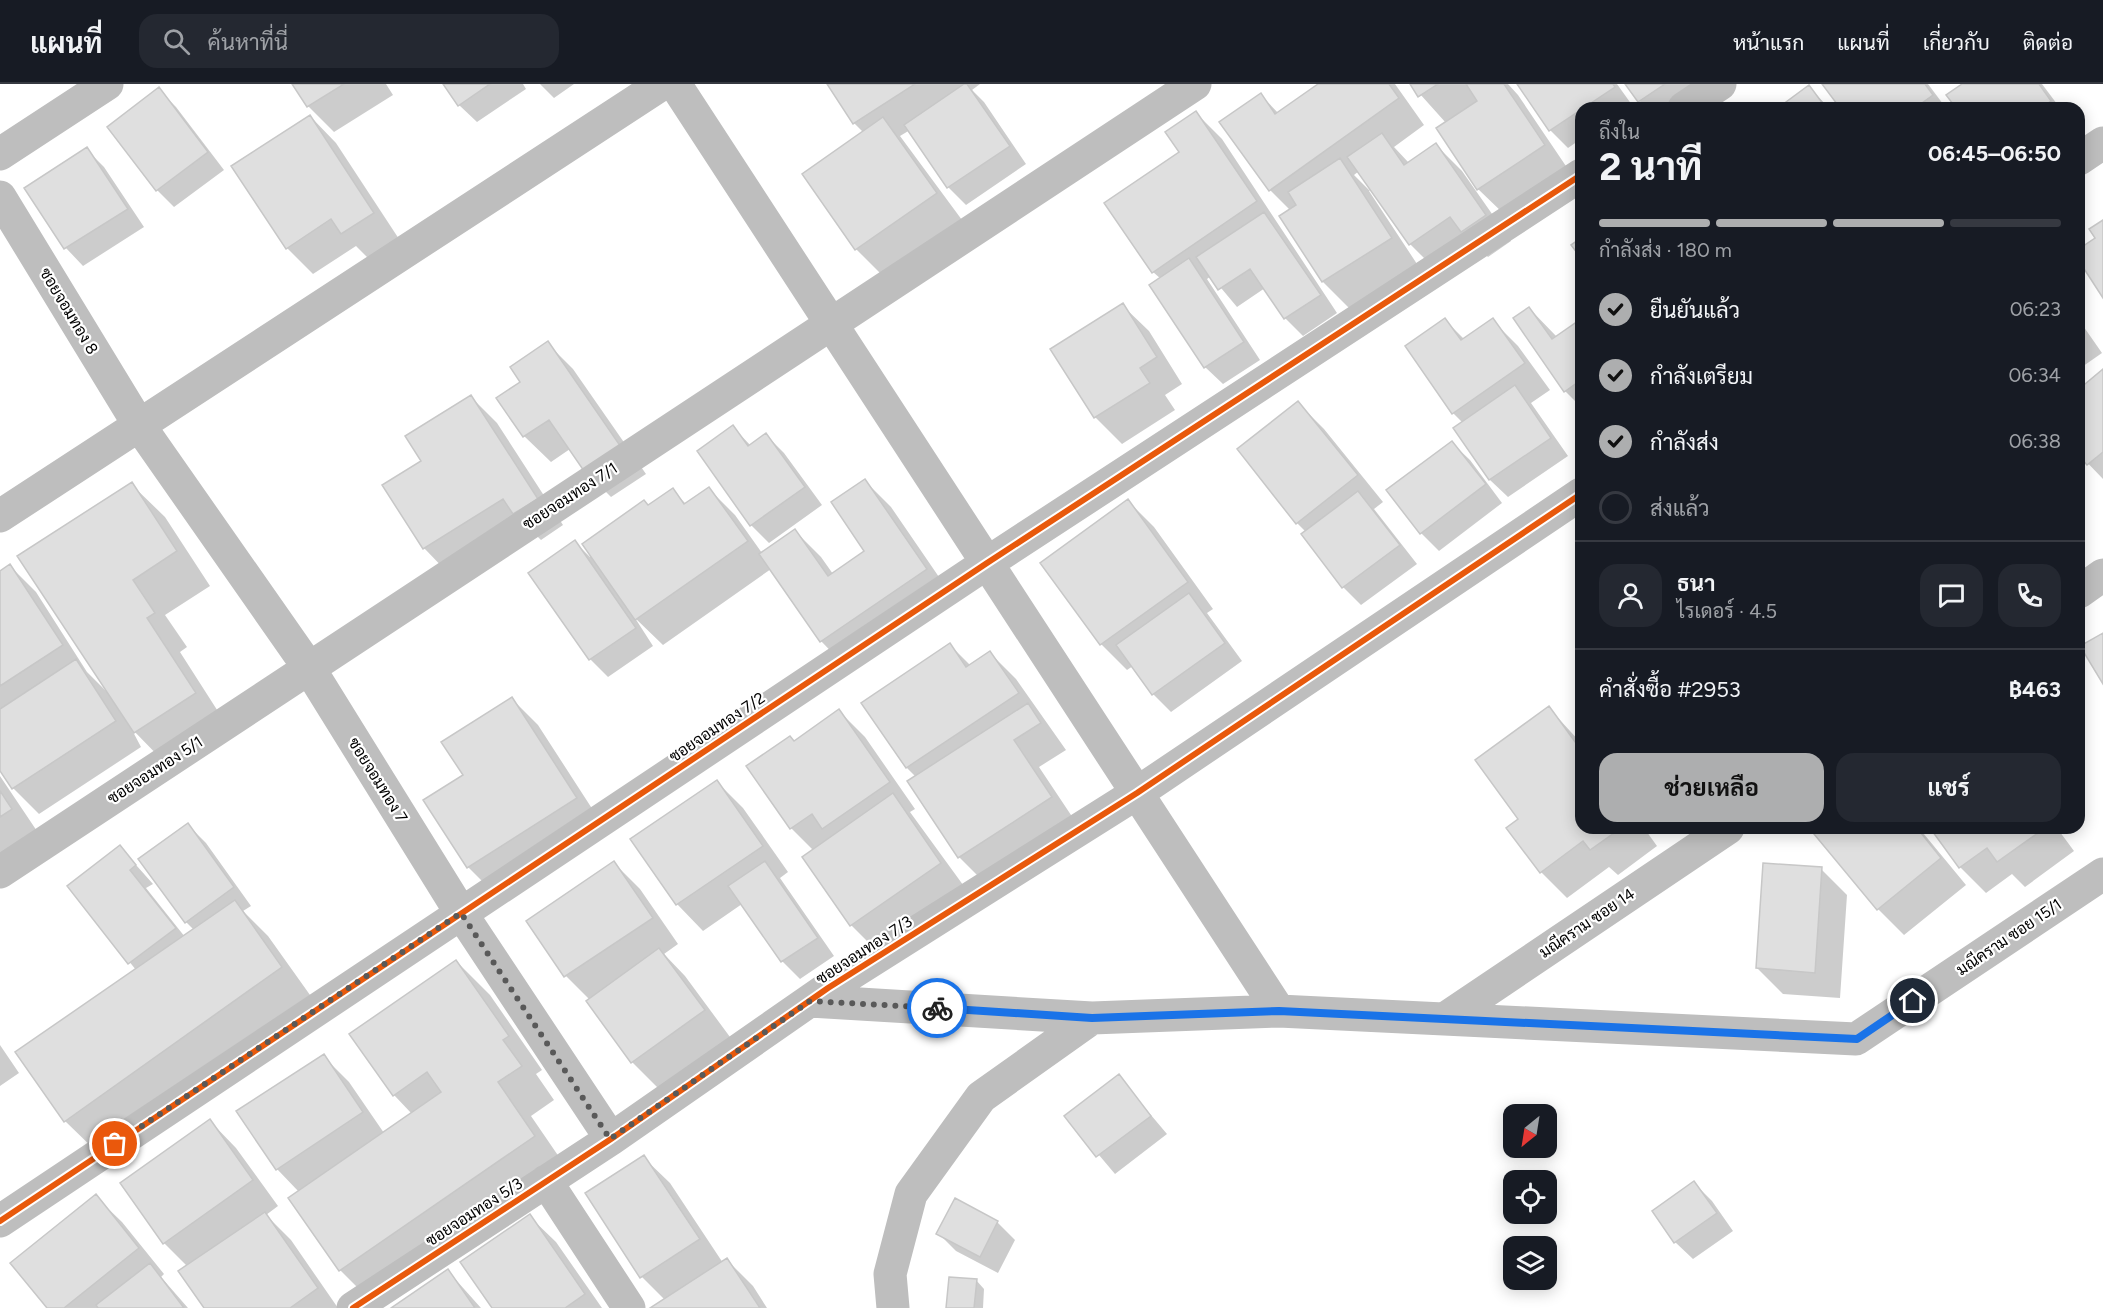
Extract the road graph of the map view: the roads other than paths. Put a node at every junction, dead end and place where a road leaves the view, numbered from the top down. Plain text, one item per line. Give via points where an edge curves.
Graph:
1 (107, 84) edge
2 (662, 84) edge
3 (675, 84) edge
4 (1195, 84) edge
5 (1720, 84) edge
6 (1693, 102) edge
7 (2103, 143) edge
8 (0, 154) edge
9 (2085, 155) edge
10 (1575, 179) edge
11 (0, 196) edge
12 (831, 323) junction
13 (139, 425) junction
14 (1575, 498) edge
15 (0, 516) edge
16 (987, 563) junction
17 (2103, 575) edge
18 (2085, 588) edge
19 (309, 668) junction
20 (1137, 793) junction
21 (1719, 834) edge
22 (0, 872) edge
23 (2103, 874) edge
24 (461, 913) junction
25 (810, 1001) junction
26 (1279, 1011) junction
27 (1092, 1018) junction
28 (1446, 1018) junction
29 (610, 1139) junction
30 (546, 1181) junction
31 (0, 1221) edge
32 (353, 1308) edge
33 (629, 1308) edge
34 (893, 1308) edge

1 - 8 street
2 - 13 street
3 - 12 street
4 - 12 street, ซอยจอมทอง 7/1
5 - 6 street
7 - 9 street
10 - 16 street, ซอยจอมทอง 7/2
11 - 13 street, ซอยจอมทอง 8
12 - 16 street
12 - 19 street, ซอยจอมทอง 7/1
13 - 15 street
13 - 19 street, ซอยจอมทอง 7
14 - 20 street, ซอยจอมทอง 7/3
16 - 20 street
16 - 24 street, ซอยจอมทอง 7/2
17 - 18 street
19 - 22 street, ซอยจอมทอง 5/1
19 - 24 street, ซอยจอมทอง 7
20 - 25 street, ซอยจอมทอง 7/3
20 - 26 street
21 - 28 street, มณีคราม ซอย 14
23 - 28 street, มณีคราม ซอย 15/1 via 1857,1039
24 - 29 street, ซอยจอมทอง 7
24 - 31 street, ซอยจอมทอง 7/2
25 - 27 street, มณีคราม ซอย 15/1
25 - 29 street, ซอยจอมทอง 7/3
26 - 27 street, มณีคราม ซอย 15/1
26 - 28 street, มณีคราม ซอย 15/1
27 - 34 street via 981,1097 911,1194 890,1274
29 - 30 street, ซอยจอมทอง 5/3
30 - 32 street, ซอยจอมทอง 5/3
30 - 33 street

